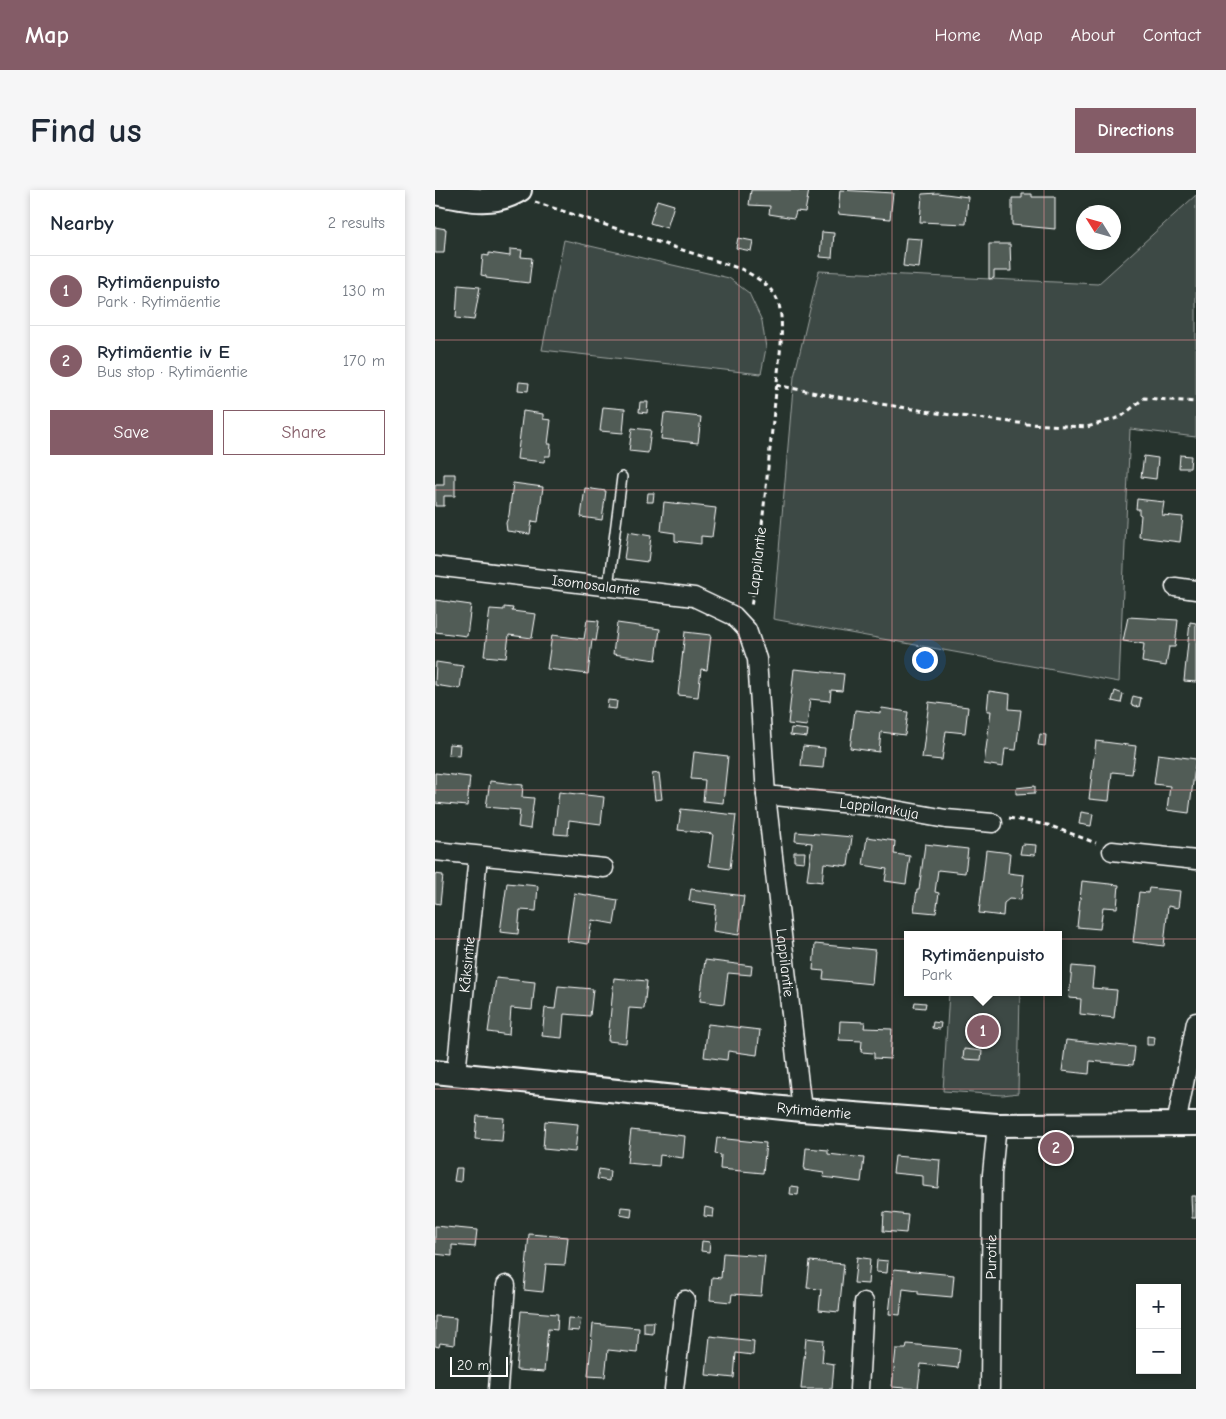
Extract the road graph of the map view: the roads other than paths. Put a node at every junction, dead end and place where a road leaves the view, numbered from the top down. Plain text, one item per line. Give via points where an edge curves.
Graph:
1 (519, 191) edge
2 (435, 193) edge
3 (622, 477) dead end
4 (435, 566) edge
5 (609, 587) junction
6 (1175, 587) dead end
7 (1196, 590) edge
8 (747, 630) joint
9 (766, 795) junction
10 (993, 824) road end
11 (435, 851) edge
12 (1112, 851) road end
13 (478, 856) junction
14 (1196, 860) edge
15 (604, 868) dead end
16 (1196, 1022) edge
17 (445, 1073) edge
18 (803, 1110) junction
19 (1186, 1124) edge
20 (997, 1125) junction
21 (506, 1285) dead end
22 (685, 1300) dead end
23 (864, 1302) dead end
24 (498, 1389) edge
25 (674, 1389) edge
26 (859, 1389) edge
27 (990, 1389) edge

1 - 2 street via 505,198 487,201
3 - 5 lane
4 - 5 street, Isomosalantie
5 - 8 street, Isomosalantie via 694,597 734,616
6 - 7 street
8 - 9 street, Lappilantie via 757,659
9 - 10 street, Lappilankuja
9 - 18 street, Lappilantie
11 - 13 street
12 - 14 street
13 - 15 street
13 - 17 street, Kåksintie
16 - 19 street
17 - 18 street, Rytimäentie
18 - 20 street, Rytimäentie
19 - 20 street, Rytimäentie
20 - 27 street, Purotie via 992,1183
21 - 24 street
22 - 25 street
23 - 26 street

